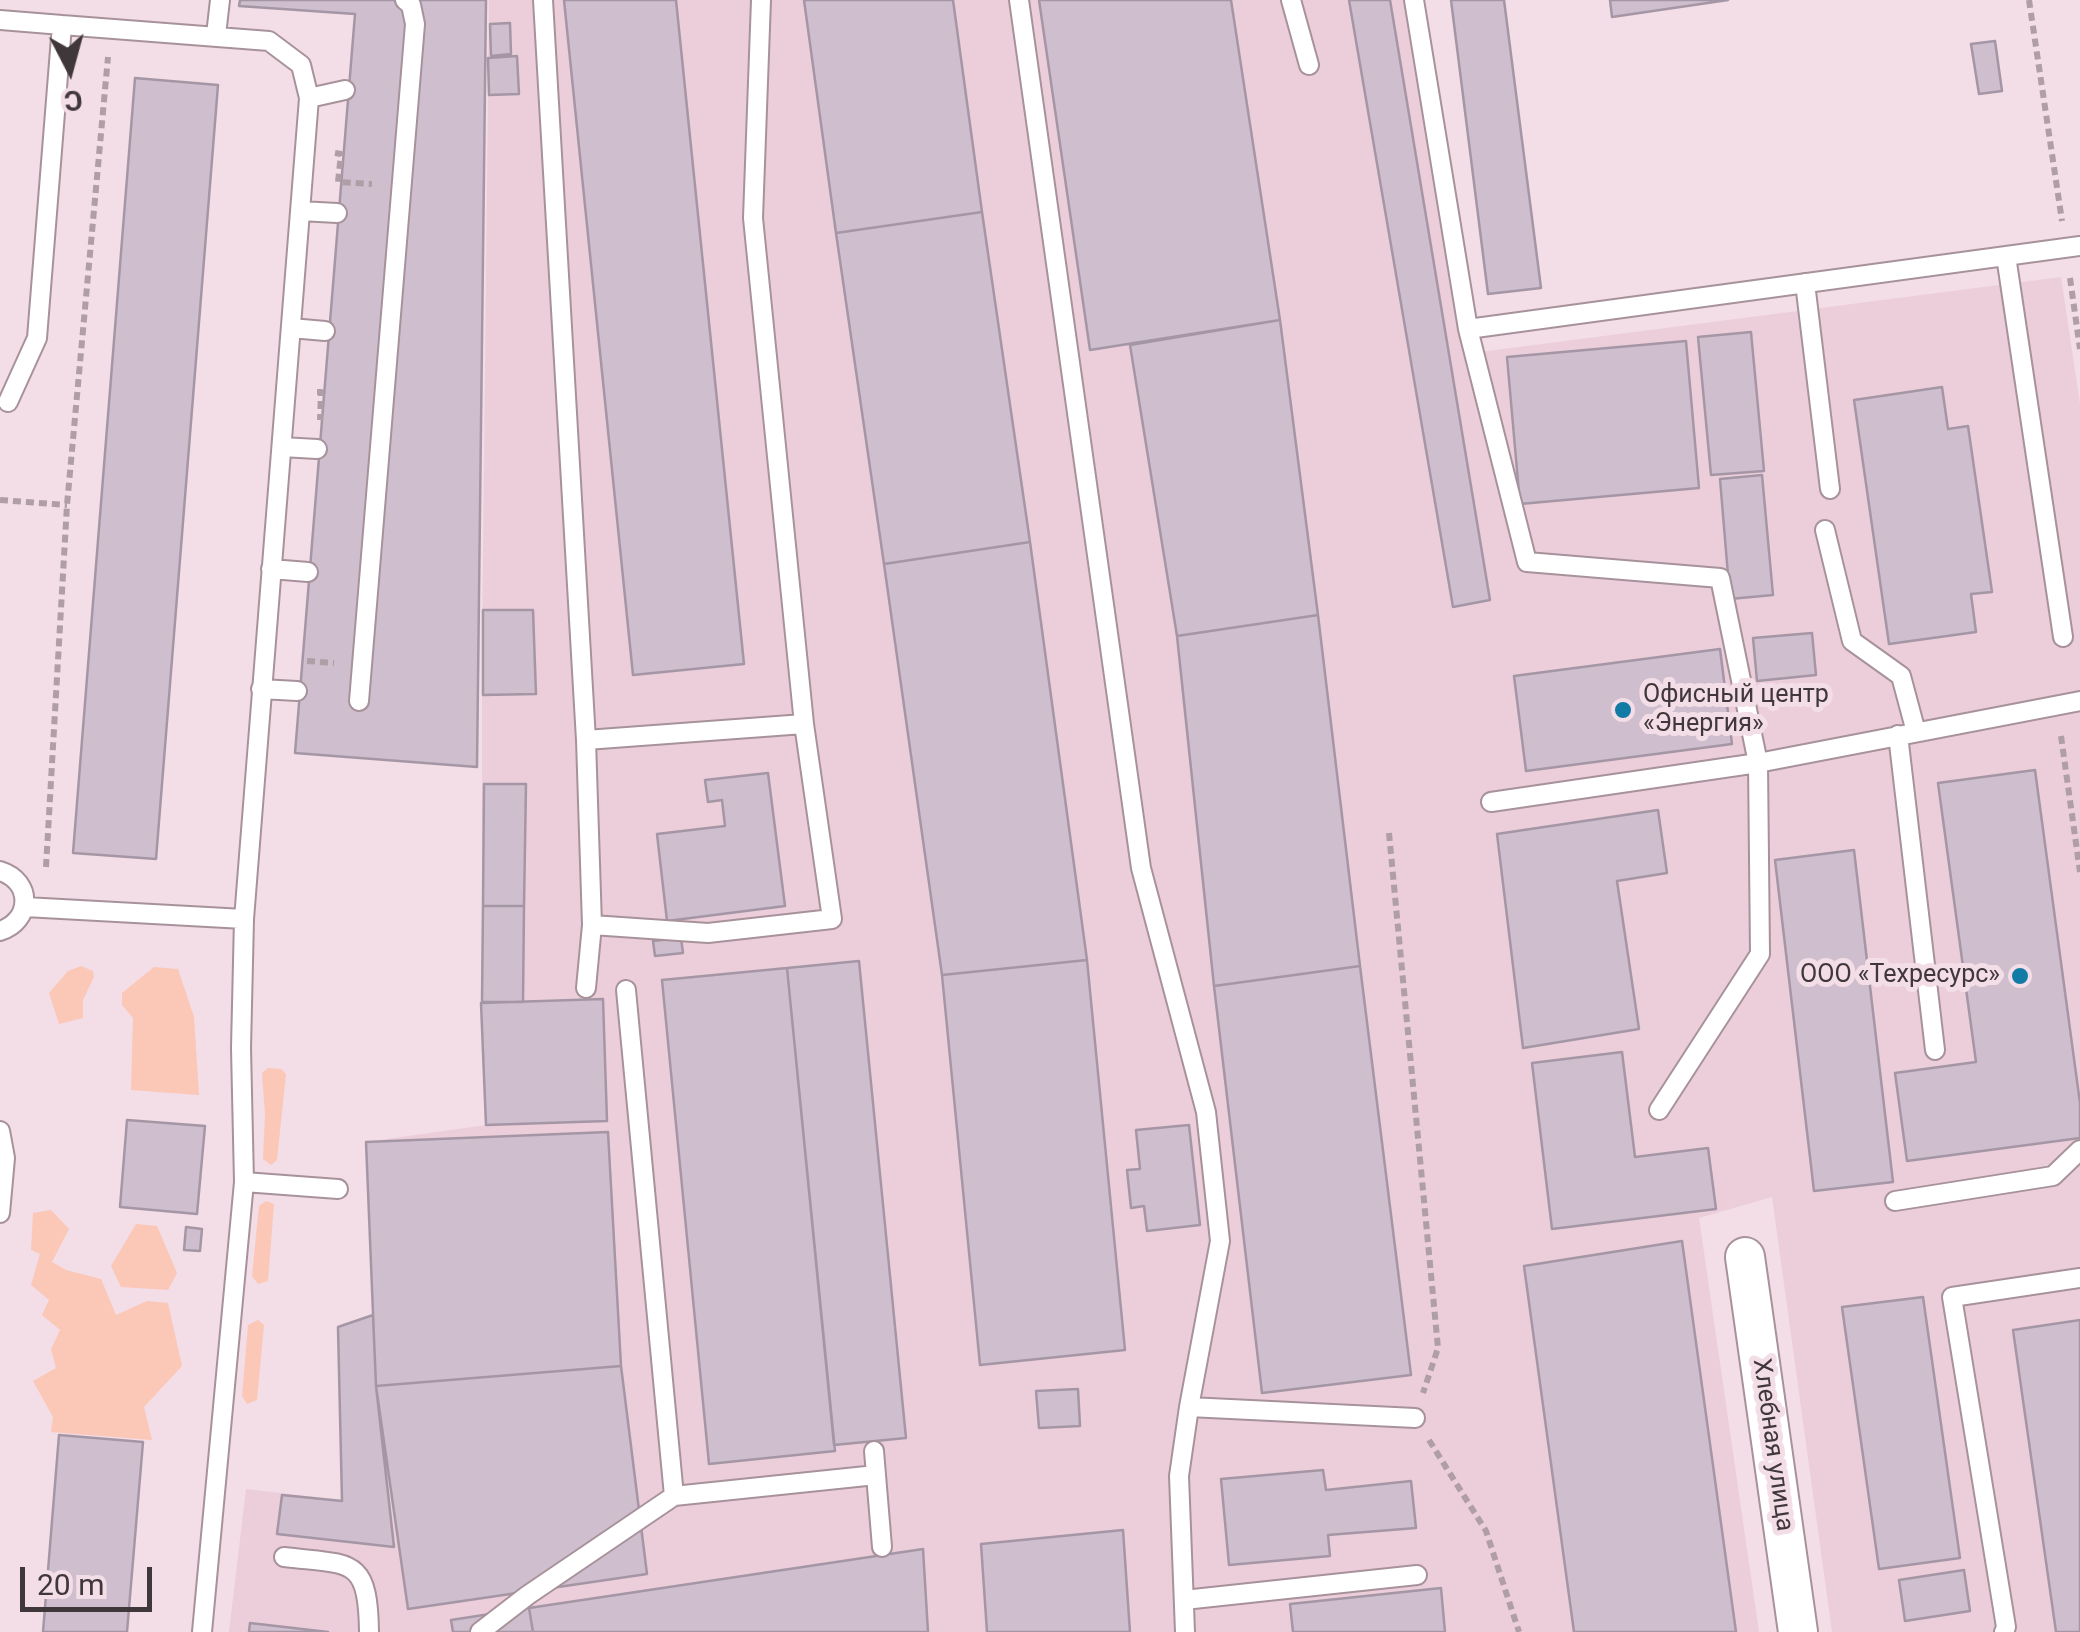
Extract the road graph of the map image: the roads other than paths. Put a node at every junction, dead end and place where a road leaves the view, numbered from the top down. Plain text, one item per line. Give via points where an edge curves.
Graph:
1 (220, 0) edge
2 (405, 0) edge
3 (544, 0) edge
4 (761, 0) edge
5 (1018, 0) edge
6 (1291, 0) edge
7 (1414, 0) edge
8 (0, 20) edge
9 (62, 25) junction
10 (216, 35) junction
11 (1309, 65) dead end
12 (345, 90) dead end
13 (309, 98) junction
14 (300, 211) junction
15 (337, 213) dead end
16 (2073, 247) edge
17 (2006, 256) junction
18 (1806, 283) junction
19 (291, 328) junction
20 (1468, 329) junction
21 (325, 331) dead end
22 (8, 402) dead end
23 (282, 447) junction
24 (317, 450) dead end
25 (1830, 489) dead end
26 (1826, 530) dead end
27 (272, 570) junction
28 (308, 572) dead end
29 (2063, 637) dead end
30 (262, 689) junction
31 (297, 691) dead end
32 (359, 701) dead end
33 (2080, 701) edge
34 (804, 724) junction
35 (1907, 734) junction
36 (586, 740) junction
37 (1758, 763) junction
38 (1491, 802) dead end
39 (0, 871) edge
40 (34, 907) junction
41 (244, 919) junction
42 (592, 925) junction
43 (0, 931) edge
44 (586, 988) dead end
45 (626, 990) dead end
46 (1936, 1050) dead end
47 (1660, 1110) dead end
48 (0, 1131) edge
49 (2080, 1150) edge
50 (244, 1182) junction
51 (338, 1189) dead end
52 (1895, 1201) dead end
53 (0, 1213) edge
54 (1745, 1258) dead end
55 (2080, 1278) edge
56 (1189, 1407) junction
57 (1415, 1418) road end
58 (874, 1451) dead end
59 (876, 1475) junction
60 (674, 1496) junction
61 (882, 1546) dead end
62 (284, 1557) dead end
63 (1417, 1575) dead end
64 (1184, 1600) junction
65 (202, 1632) edge
66 (369, 1632) edge
67 (480, 1632) edge
68 (1185, 1632) edge
69 (1798, 1632) edge
70 (2004, 1632) edge

1 - 10 lane
2 - 32 lane via 415,24
3 - 36 lane
4 - 34 lane via 753,218
5 - 56 lane via 1141,868 1208,1130 1220,1241
6 - 11 lane
7 - 20 lane
8 - 9 lane
9 - 10 lane
9 - 22 lane via 37,338
10 - 13 lane via 269,41 302,65
12 - 13 lane
13 - 14 lane
14 - 15 lane
14 - 19 lane
16 - 17 lane
17 - 18 lane
17 - 29 lane
18 - 20 lane
18 - 25 lane
19 - 21 lane
19 - 23 lane
20 - 37 lane via 1527,562 1720,578
23 - 24 lane
23 - 27 lane
26 - 35 lane via 1852,641 1901,676
27 - 28 lane
27 - 30 lane
30 - 31 lane
30 - 41 lane
33 - 35 lane
34 - 36 lane
34 - 42 lane via 832,918 708,933
35 - 37 lane
35 - 46 lane
36 - 42 lane
37 - 38 lane
37 - 47 lane via 1760,954
39 - 40 lane via 16,879
40 - 41 lane
40 - 43 lane
41 - 50 lane
42 - 44 lane
45 - 60 lane
48 - 53 lane
49 - 52 lane via 2053,1176
50 - 51 lane
50 - 65 lane
54 - 69 street, Хлебная улица
55 - 70 lane via 1952,1297
56 - 57 lane
56 - 64 lane via 1180,1476
58 - 59 lane
59 - 60 lane
59 - 61 lane
60 - 67 lane
62 - 66 lane via 348,1564 362,1578
63 - 64 lane
64 - 68 lane

